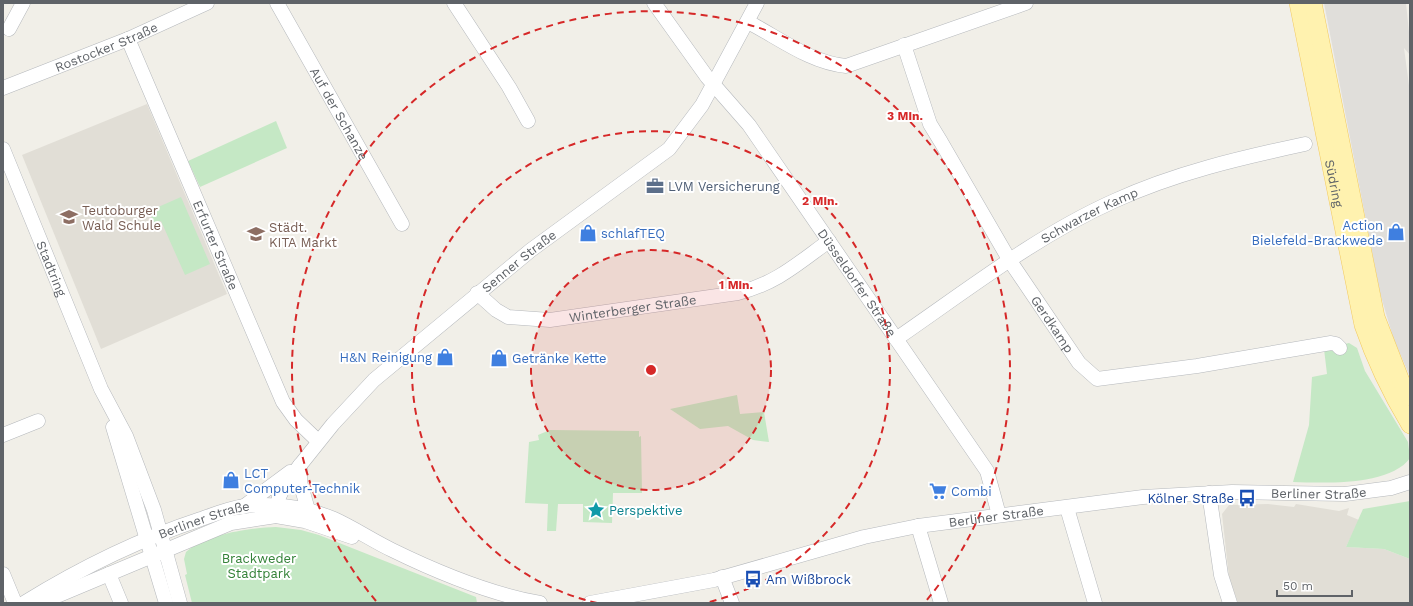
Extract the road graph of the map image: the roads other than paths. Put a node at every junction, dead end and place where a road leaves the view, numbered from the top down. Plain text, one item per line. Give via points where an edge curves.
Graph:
1 (23, 3) edge
2 (207, 3) edge
3 (277, 3) edge
4 (454, 3) edge
5 (654, 3) edge
6 (758, 3) edge
7 (1026, 3) edge
8 (1298, 3) edge
9 (1313, 3) edge
10 (748, 22) junction
11 (9, 29) dead end
12 (128, 39) junction
13 (904, 44) junction
14 (714, 84) junction
15 (3, 88) edge
16 (528, 121) dead end
17 (1305, 144) dead end
18 (3, 148) edge
19 (402, 224) dead end
20 (830, 241) junction
21 (1010, 261) junction
22 (477, 293) junction
23 (896, 339) junction
24 (1340, 348) dead end
25 (101, 389) junction
26 (1410, 397) edge
27 (38, 421) dead end
28 (1410, 425) edge
29 (3, 435) edge
30 (318, 441) junction
31 (300, 465) junction
32 (1410, 482) edge
33 (1209, 493) junction
34 (243, 507) junction
35 (1067, 508) junction
36 (308, 510) junction
37 (277, 511) junction
38 (999, 515) junction
39 (918, 526) junction
40 (162, 534) junction
41 (147, 540) junction
42 (166, 550) junction
43 (392, 550) junction
44 (151, 557) junction
45 (3, 574) edge
46 (109, 574) junction
47 (722, 577) junction
48 (506, 599) edge
49 (616, 601) edge
50 (15, 603) edge
51 (24, 603) edge
52 (32, 603) edge
53 (121, 603) edge
54 (166, 603) edge
55 (180, 603) edge
56 (540, 603) edge
57 (590, 603) edge
58 (732, 603) edge
59 (941, 603) edge
60 (1095, 603) edge
61 (1230, 603) edge

1 - 11 street
2 - 12 street, Rostocker Straße
3 - 19 street, Auf der Schanze
4 - 16 street
5 - 14 street, Düsseldorfer Straße
6 - 10 street, Senner Straße
7 - 13 street
8 - 28 main road, Südring via 1363,324 1390,392
9 - 26 main road, Südring via 1376,317 1401,381
10 - 13 street via 831,64 846,66
10 - 14 street, Senner Straße
12 - 15 street, Rostocker Straße
12 - 30 street, Erfurter Straße via 283,402 296,420
13 - 21 street, Gerdkamp via 930,124
14 - 20 street, Düsseldorfer Straße via 749,125
14 - 22 street, Senner Straße via 689,124 669,149
17 - 21 street, Schwarzer Kamp via 1217,164 1162,180 1106,204 1066,225
18 - 25 street, Stadtring
20 - 22 street, Winterberger Straße via 780,277 759,287 730,294 550,320 508,317
20 - 23 street, Düsseldorfer Straße
21 - 23 street, Schwarzer Kamp
21 - 24 street, Gerdkamp via 1079,363 1097,379 1197,366 1306,346 1331,343
22 - 30 street, Senner Straße via 374,380
23 - 38 street, Düsseldorfer Straße via 987,471
25 - 40 street, Stadtring via 126,436
25 - 41 street, Stadtring
27 - 29 street
30 - 31 street, Senner Straße
31 - 34 street
31 - 36 street via 301,488
31 - 37 street, Senner Straße via 285,484
32 - 33 street, Berliner Straße via 1384,490 1345,494
33 - 35 street, Berliner Straße via 1143,497
33 - 61 street via 1221,575
34 - 37 street, Berliner Straße
34 - 40 street, Berliner Straße
35 - 38 street, Berliner Straße
35 - 60 street
36 - 37 street, Berliner Straße
36 - 43 street, Berliner Straße via 333,519
37 - 42 street, Berliner Straße via 231,523
37 - 43 street, Berliner Straße
38 - 39 street, Berliner Straße
39 - 47 street, Berliner Straße via 864,537
39 - 59 street
40 - 41 street, Berliner Straße
40 - 42 street, Stadtring
41 - 44 street, Stadtring
41 - 51 street, Berliner Straße via 54,584
42 - 44 street, Berliner Straße
42 - 55 street, Stadtring
43 - 48 street, Berliner Straße
44 - 46 street, Berliner Straße
44 - 54 street, Stadtring
45 - 50 street
46 - 52 street, Berliner Straße via 59,595
46 - 53 street
47 - 49 street, Berliner Straße
47 - 58 street
48 - 56 street, Berliner Straße
49 - 57 street, Berliner Straße

